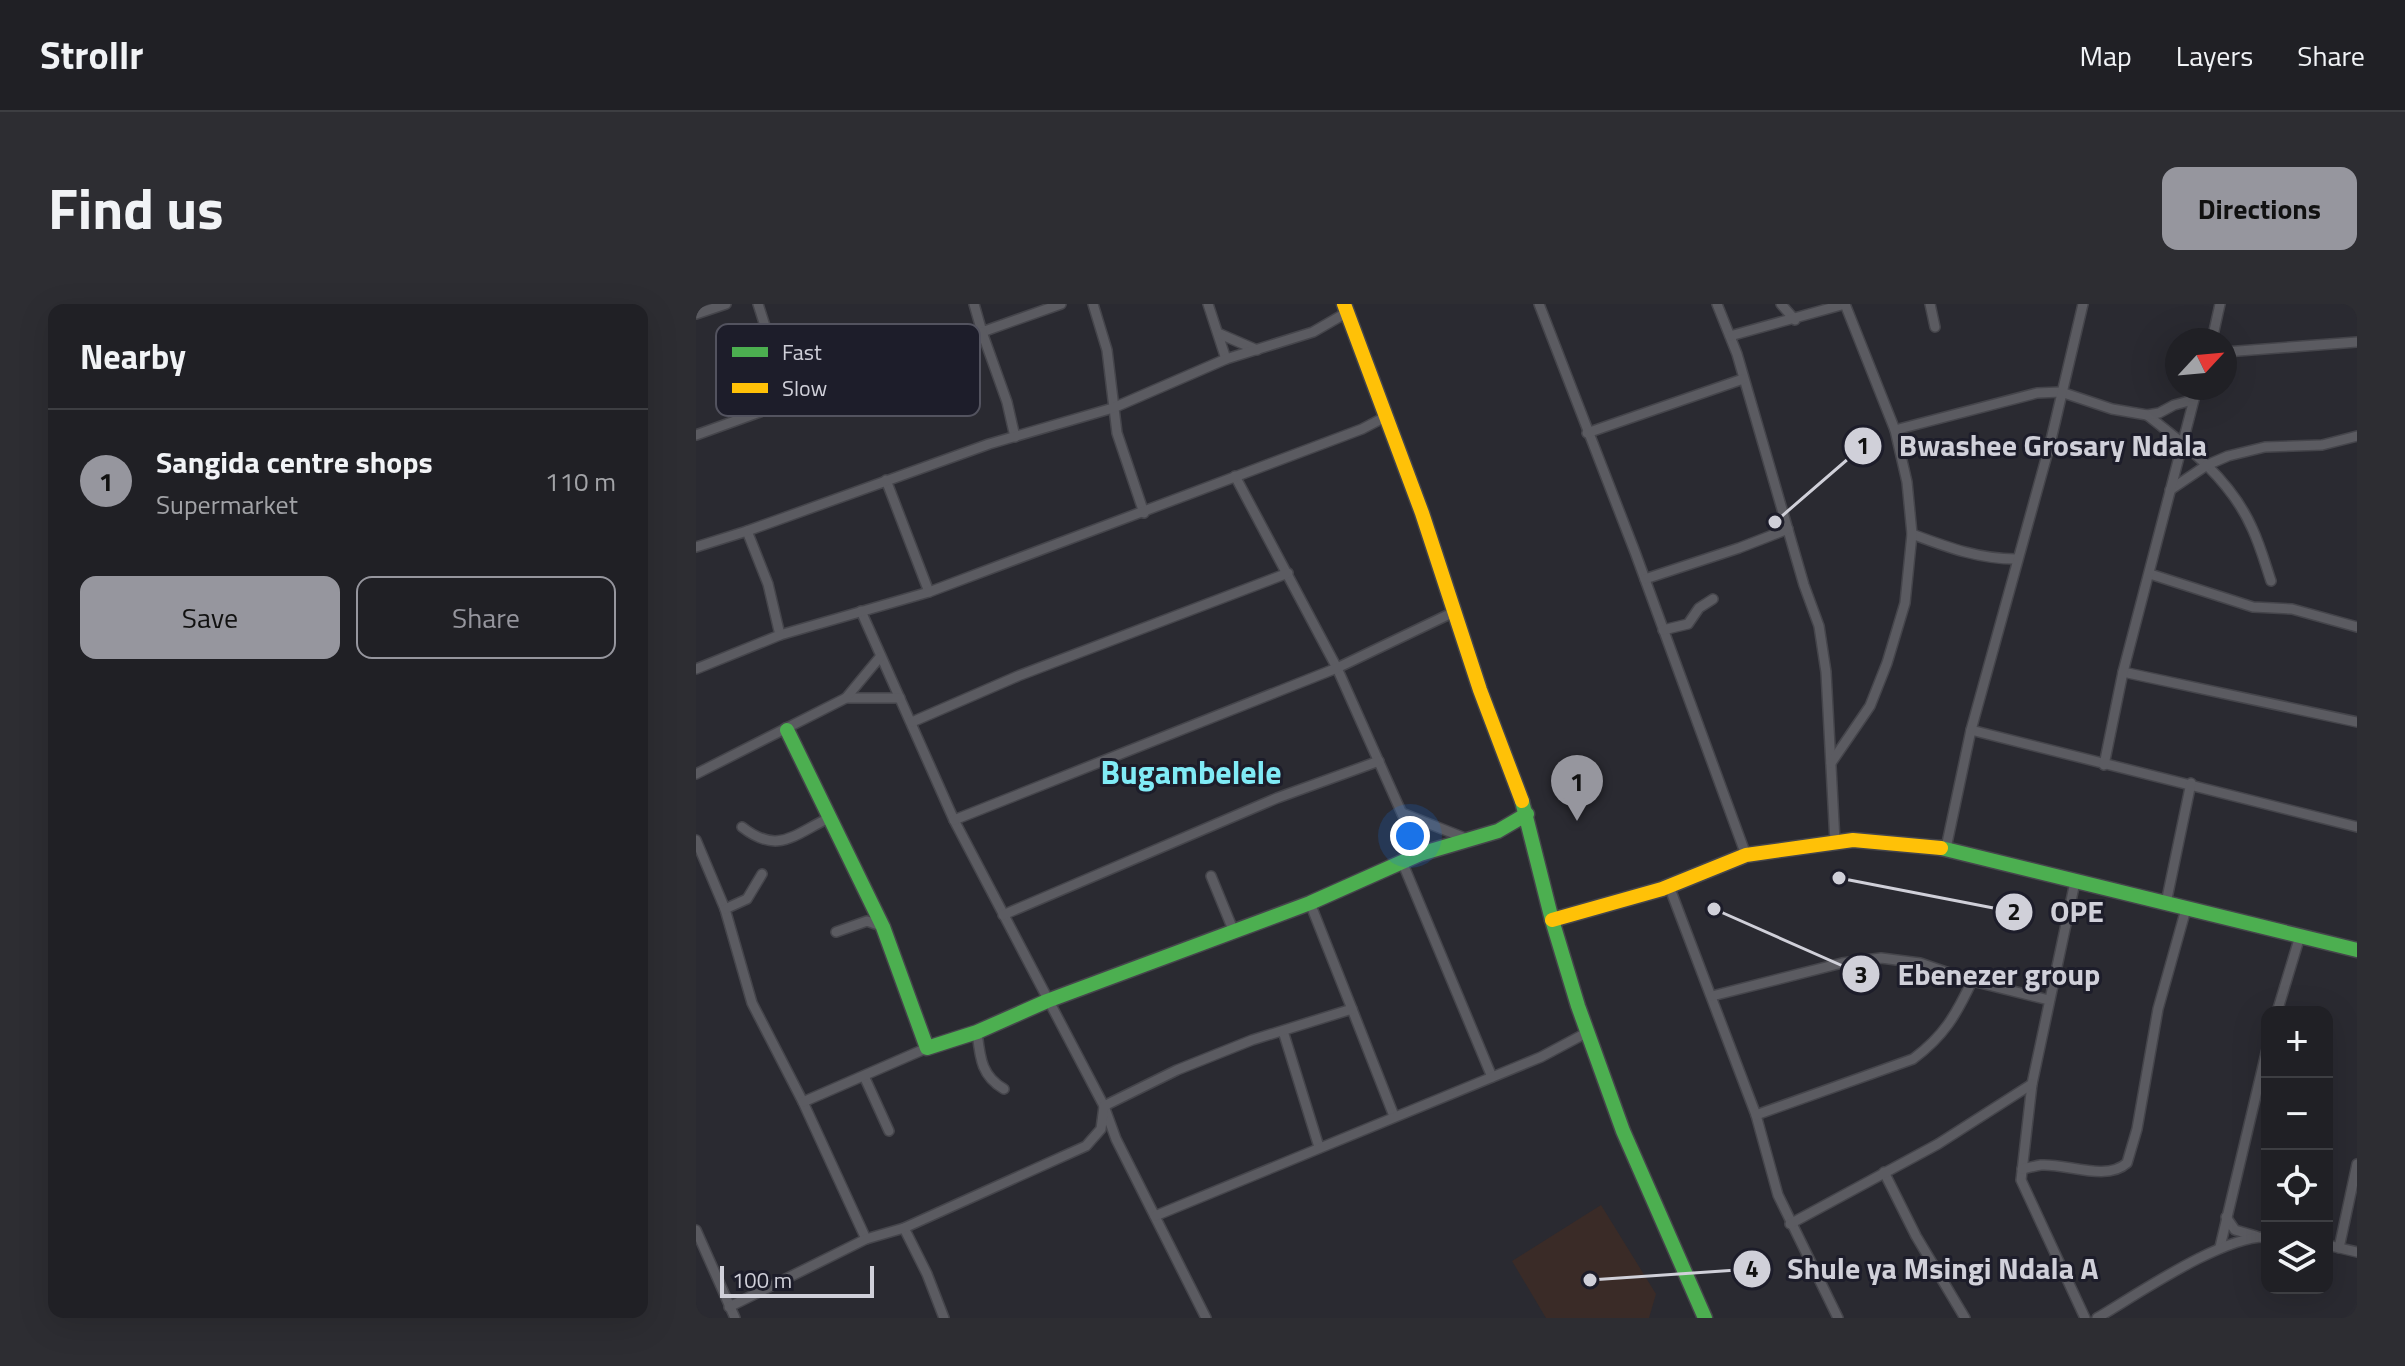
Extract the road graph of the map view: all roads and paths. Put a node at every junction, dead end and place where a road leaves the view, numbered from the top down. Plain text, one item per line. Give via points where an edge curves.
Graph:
1 (726, 304) edge
2 (758, 304) edge
3 (974, 304) edge
4 (1061, 304) edge
5 (1093, 304) edge
6 (1208, 304) edge
7 (1539, 304) edge
8 (1717, 304) edge
9 (1781, 304) edge
10 (1845, 304) edge
11 (1930, 304) edge
12 (2083, 304) edge
13 (2220, 304) edge
14 (1345, 308) edge
15 (696, 314) edge
16 (1795, 320) junction
17 (764, 324) edge
18 (980, 324) edge
19 (980, 325) edge
20 (1935, 327) dead end
21 (2215, 328) edge
22 (982, 332) junction
23 (1220, 334) junction
24 (1730, 336) junction
25 (2357, 342) edge
26 (1257, 350) junction
27 (2237, 351) edge
28 (1226, 359) junction
29 (1743, 379) junction
30 (2061, 392) junction
31 (2193, 400) joint
32 (1113, 408) junction
33 (2147, 415) junction
34 (754, 416) edge
35 (1385, 417) junction
36 (1895, 430) junction
37 (1587, 433) junction
38 (696, 435) edge
39 (2357, 436) edge
40 (1015, 437) junction
41 (2182, 442) junction
42 (2207, 465) junction
43 (1235, 476) junction
44 (886, 480) junction
45 (2170, 490) junction
46 (1144, 513) junction
47 (1788, 529) junction
48 (747, 531) junction
49 (1912, 534) junction
50 (696, 547) edge
51 (2016, 559) junction
52 (1288, 573) junction
53 (2150, 574) junction
54 (1645, 579) junction
55 (2271, 581) dead end
56 (929, 592) junction
57 (1713, 599) dead end
58 (861, 611) junction
59 (1456, 611) junction
60 (2357, 627) edge
61 (1663, 630) junction
62 (780, 635) junction
63 (880, 657) junction
64 (1337, 668) junction
65 (696, 669) edge
66 (2123, 672) junction
67 (846, 698) junction
68 (900, 698) junction
69 (912, 722) junction
70 (2357, 722) edge
71 (787, 730) junction
72 (1971, 730) junction
73 (1379, 761) junction
74 (1831, 764) junction
75 (2104, 765) junction
76 (696, 774) edge
77 (2191, 783) junction
78 (1402, 813) junction
79 (1527, 814) junction
80 (829, 818) junction
81 (954, 820) junction
82 (742, 827) dead end
83 (2357, 827) edge
84 (1467, 839) junction
85 (696, 840) edge
86 (1835, 842) junction
87 (1946, 848) junction
88 (1420, 854) junction
89 (1746, 855) junction
90 (1403, 864) junction
91 (762, 874) dead end
92 (1211, 876) dead end
93 (2075, 882) junction
94 (1669, 886) junction
95 (1310, 903) junction
96 (2166, 903) junction
97 (725, 909) junction
98 (2186, 909) junction
99 (1003, 915) junction
100 (1552, 920) junction
101 (883, 927) junction
102 (836, 932) dead end
103 (1234, 932) junction
104 (2300, 936) junction
105 (2357, 950) edge
106 (1972, 981) junction
107 (1712, 996) junction
108 (2049, 1000) junction
109 (1047, 1001) junction
110 (2279, 1006) edge
111 (1352, 1009) junction
112 (1283, 1031) junction
113 (977, 1032) junction
114 (1588, 1032) junction
115 (927, 1048) junction
116 (2261, 1074) edge
117 (864, 1076) junction
118 (1492, 1077) junction
119 (2032, 1084) junction
120 (1004, 1089) dead end
121 (803, 1102) junction
122 (1104, 1106) junction
123 (1756, 1115) junction
124 (1394, 1116) junction
125 (889, 1131) dead end
126 (1093, 1139) junction
127 (1116, 1139) junction
128 (1319, 1147) junction
129 (2357, 1164) edge
130 (2022, 1169) junction
131 (1884, 1172) junction
132 (1155, 1216) junction
133 (2226, 1217) junction
134 (1790, 1224) junction
135 (904, 1228) junction
136 (696, 1230) edge
137 (2256, 1236) junction
138 (2261, 1236) edge
139 (866, 1239) junction
140 (2333, 1246) edge
141 (2220, 1247) junction
142 (2339, 1248) junction
143 (2357, 1252) edge
144 (701, 1255) edge
145 (729, 1307) junction
146 (1700, 1316) edge
147 (735, 1318) edge
148 (944, 1318) edge
149 (1206, 1318) edge
150 (1838, 1318) edge
151 (1965, 1318) edge
152 (2085, 1318) edge
153 (2097, 1318) edge

1 - 15 street
2 - 17 street
3 - 18 street
4 - 22 street
5 - 32 street via 1107,350
6 - 23 street
7 - 37 street
8 - 24 street
9 - 16 street
10 - 16 street
10 - 36 street
11 - 20 street
12 - 30 street
13 - 21 street
14 - 26 street via 1313,332
14 - 35 street
16 - 24 street
19 - 22 street
22 - 40 street
23 - 26 street
23 - 28 street
24 - 29 street
25 - 27 street
26 - 28 street
28 - 32 street
29 - 37 street
29 - 47 street
30 - 33 street
30 - 36 street via 2020,395
30 - 51 street
31 - 33 street
31 - 41 street
32 - 40 street
32 - 46 street via 1123,457
33 - 41 street
34 - 38 street
35 - 43 street
35 - 59 street
36 - 49 street
37 - 54 street
39 - 42 street via 2322,445 2265,447
40 - 44 street
41 - 42 street
41 - 45 street
42 - 45 street
42 - 55 street via 2253,528
43 - 46 street
43 - 52 street
44 - 48 street
44 - 56 street
45 - 53 street
46 - 56 street
47 - 54 street
47 - 74 street via 1819,626
48 - 50 street
48 - 62 street
49 - 51 street via 1962,553
49 - 74 street via 1905,603 1887,663 1870,706
51 - 72 street
52 - 64 street
52 - 69 street
53 - 60 street via 2253,607 2292,609
53 - 66 street
54 - 61 street
56 - 58 street
57 - 61 street via 1688,624
58 - 62 street
58 - 63 street
59 - 64 street
59 - 79 street
61 - 89 street
62 - 65 street
63 - 67 street
63 - 68 street
64 - 73 street
64 - 81 street
66 - 70 street
66 - 75 street
67 - 68 street
67 - 71 street
68 - 69 street
69 - 81 street
71 - 76 street
71 - 80 street
72 - 75 street
72 - 87 street
73 - 78 street
73 - 99 street via 1277,798
74 - 86 street
75 - 77 street
77 - 83 street
77 - 96 street
78 - 84 street
78 - 88 street
79 - 84 street via 1498,831
79 - 100 street
80 - 82 street via 775,842
80 - 101 street
81 - 99 street
84 - 88 street
85 - 97 street
86 - 87 street
86 - 89 street
87 - 93 street
88 - 90 street
89 - 94 street
90 - 95 street
90 - 118 street
91 - 97 street via 747,899
92 - 103 street
93 - 96 street
93 - 108 street
94 - 100 street
94 - 107 street
95 - 103 street
95 - 111 street
96 - 98 street
97 - 121 street via 752,1003
98 - 104 street
98 - 130 street via 2158,1009 2127,1163 2093,1171 2041,1165
99 - 109 street
100 - 114 street
101 - 102 street via 867,921
101 - 115 street
103 - 109 street
104 - 105 street
104 - 110 street
106 - 107 street via 1920,963 1881,958
106 - 108 street
106 - 123 street via 1955,1016 1913,1059
107 - 123 street
108 - 119 street
109 - 113 street
109 - 122 street
111 - 112 street
111 - 124 street
112 - 122 street via 1177,1070
112 - 128 street
113 - 115 street
113 - 120 street via 983,1069
114 - 118 street
114 - 146 street
115 - 117 street
116 - 133 street
117 - 121 street
117 - 125 street
118 - 124 street
119 - 130 street
119 - 131 street
121 - 139 street
122 - 126 street via 1101,1129
122 - 127 street
123 - 134 street
124 - 128 street
126 - 127 street
126 - 135 street
127 - 132 street
128 - 132 street
129 - 142 street
130 - 152 street via 2023,1188
131 - 134 street
131 - 151 street
132 - 149 street
133 - 137 street via 2235,1230
133 - 141 street
134 - 150 street
135 - 139 street
135 - 148 street
136 - 144 street
137 - 138 street
137 - 141 street
139 - 145 street
140 - 142 street
141 - 153 street
142 - 143 street
144 - 145 street
145 - 147 street

